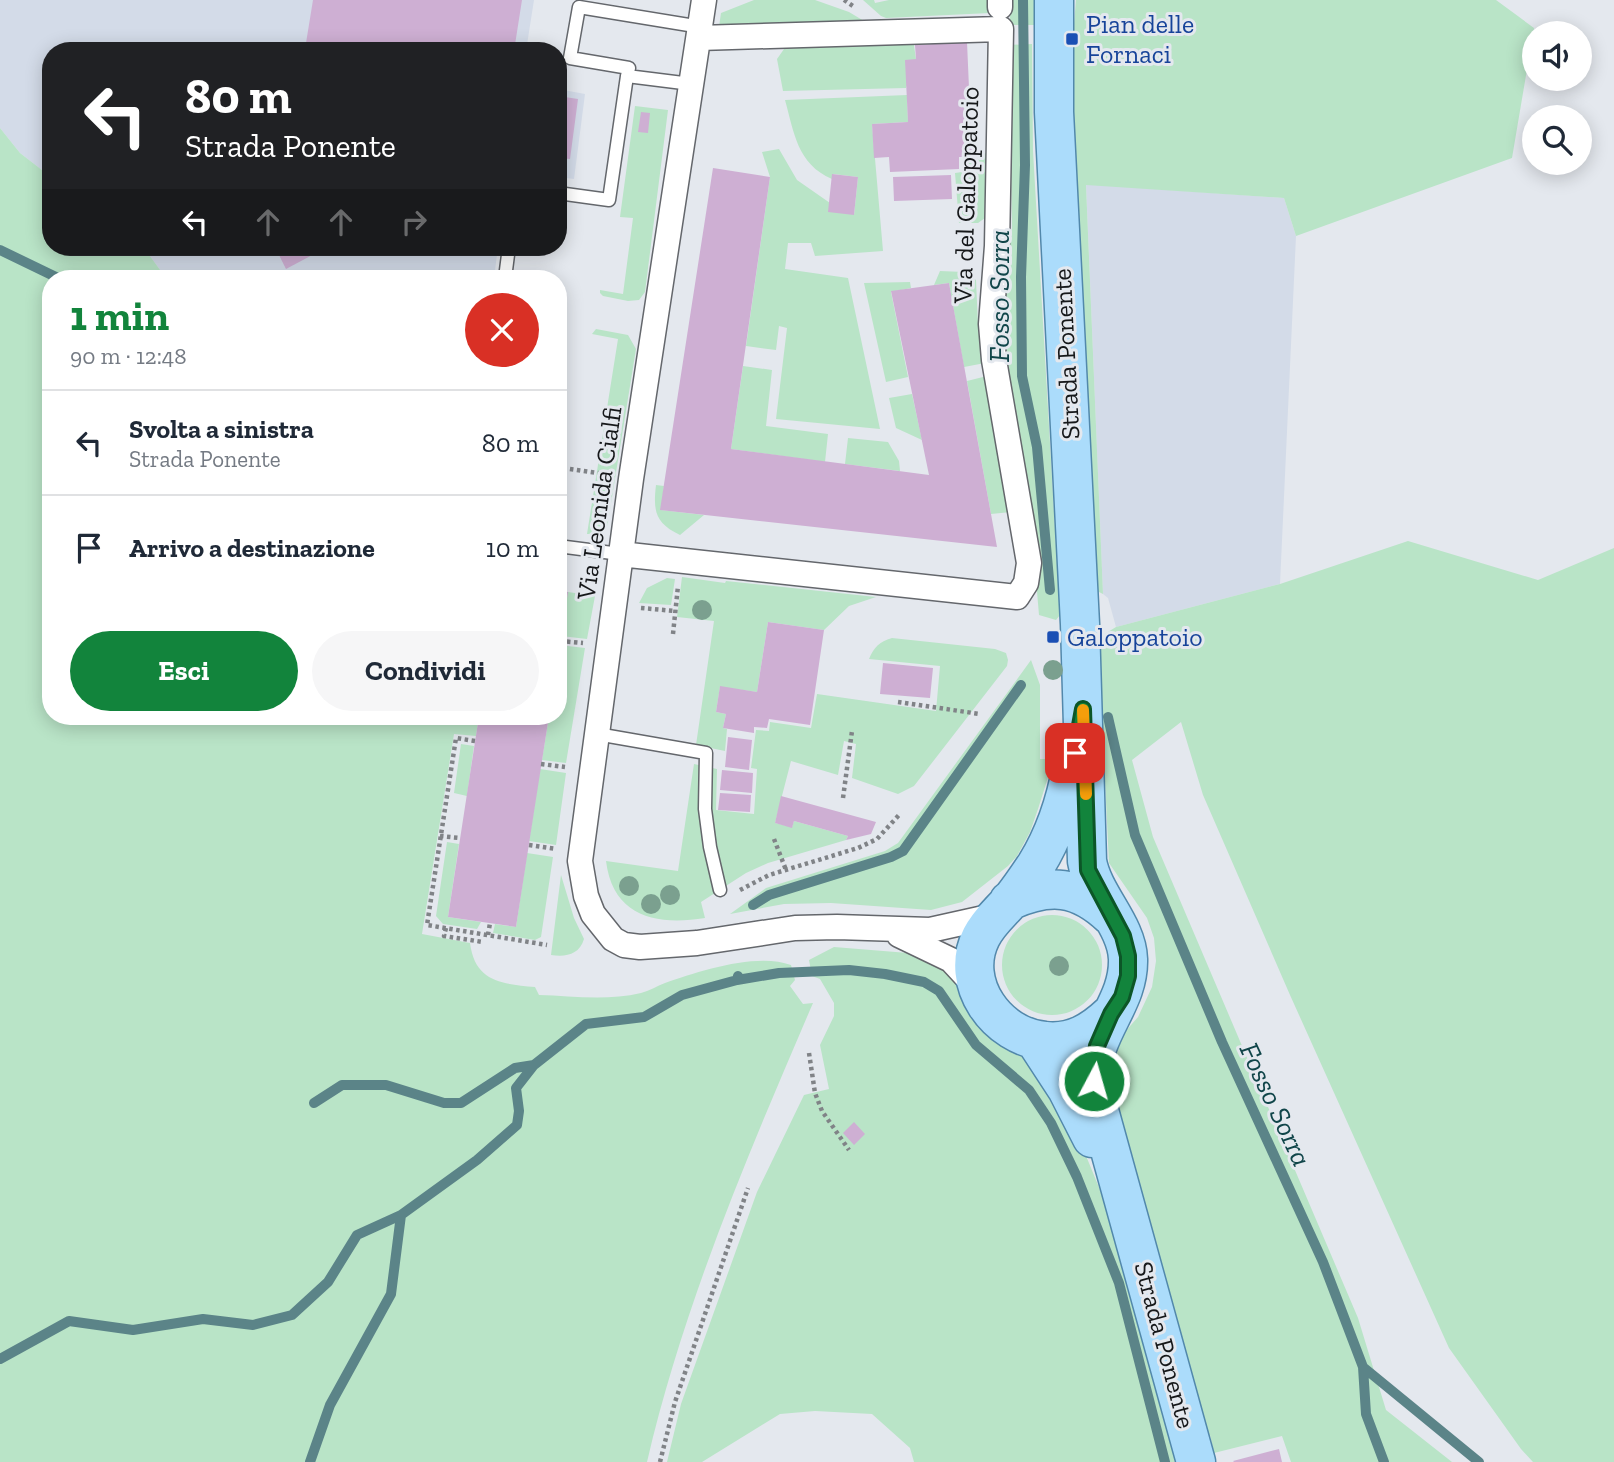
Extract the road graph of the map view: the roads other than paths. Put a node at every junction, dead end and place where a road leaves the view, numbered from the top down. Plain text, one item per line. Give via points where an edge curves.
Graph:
1 (704, 0) edge
2 (1054, 0) edge
3 (700, 33) junction
4 (627, 76) junction
5 (691, 84) junction
6 (567, 195) edge
7 (567, 547) edge
8 (621, 554) junction
9 (1083, 709) junction
10 (597, 734) junction
11 (727, 892) road end
12 (1001, 909) junction
13 (1112, 918) junction
14 (888, 930) junction
15 (978, 990) junction
16 (1111, 1014) junction
17 (1035, 1040) junction
18 (1133, 1229) junction
19 (1196, 1462) edge

1 - 3 street, Via Leonida Cialfi
2 - 9 main road, Strada Ponente via 1054,112
3 - 4 lane via 579,7 570,58 629,68
3 - 5 street, Via Leonida Cialfi
3 - 8 street, Via del Galoppatoio via 1001,29 998,246 991,324 1029,564 1026,583 1017,597
4 - 5 lane
4 - 6 lane via 609,200
5 - 8 street, Via Leonida Cialfi
7 - 8 lane
8 - 10 street, Via Leonida Cialfi
9 - 12 main road, Strada Ponente via 1059,817 1036,865
9 - 13 main road, Strada Ponente via 1087,861
10 - 11 lane via 706,753 710,848
10 - 14 street, Via Leonida Cialfi via 581,878 593,914 613,939 624,945 656,947 785,929
12 - 13 main road, Strada Ponente via 1030,892 1053,889 1096,902
12 - 14 street, Via Leonida Cialfi via 947,928
12 - 15 main road, Strada Ponente via 979,939 974,965
13 - 16 main road, Strada Ponente via 1123,936 1128,976
14 - 15 street, Via Leonida Cialfi via 943,955
15 - 17 main road, Strada Ponente via 991,1013 1011,1031
16 - 17 main road, Strada Ponente via 1077,1038
16 - 18 main road, Strada Ponente via 1097,1046 1094,1081
17 - 18 main road, Strada Ponente via 1081,1114
18 - 19 main road, Strada Ponente

